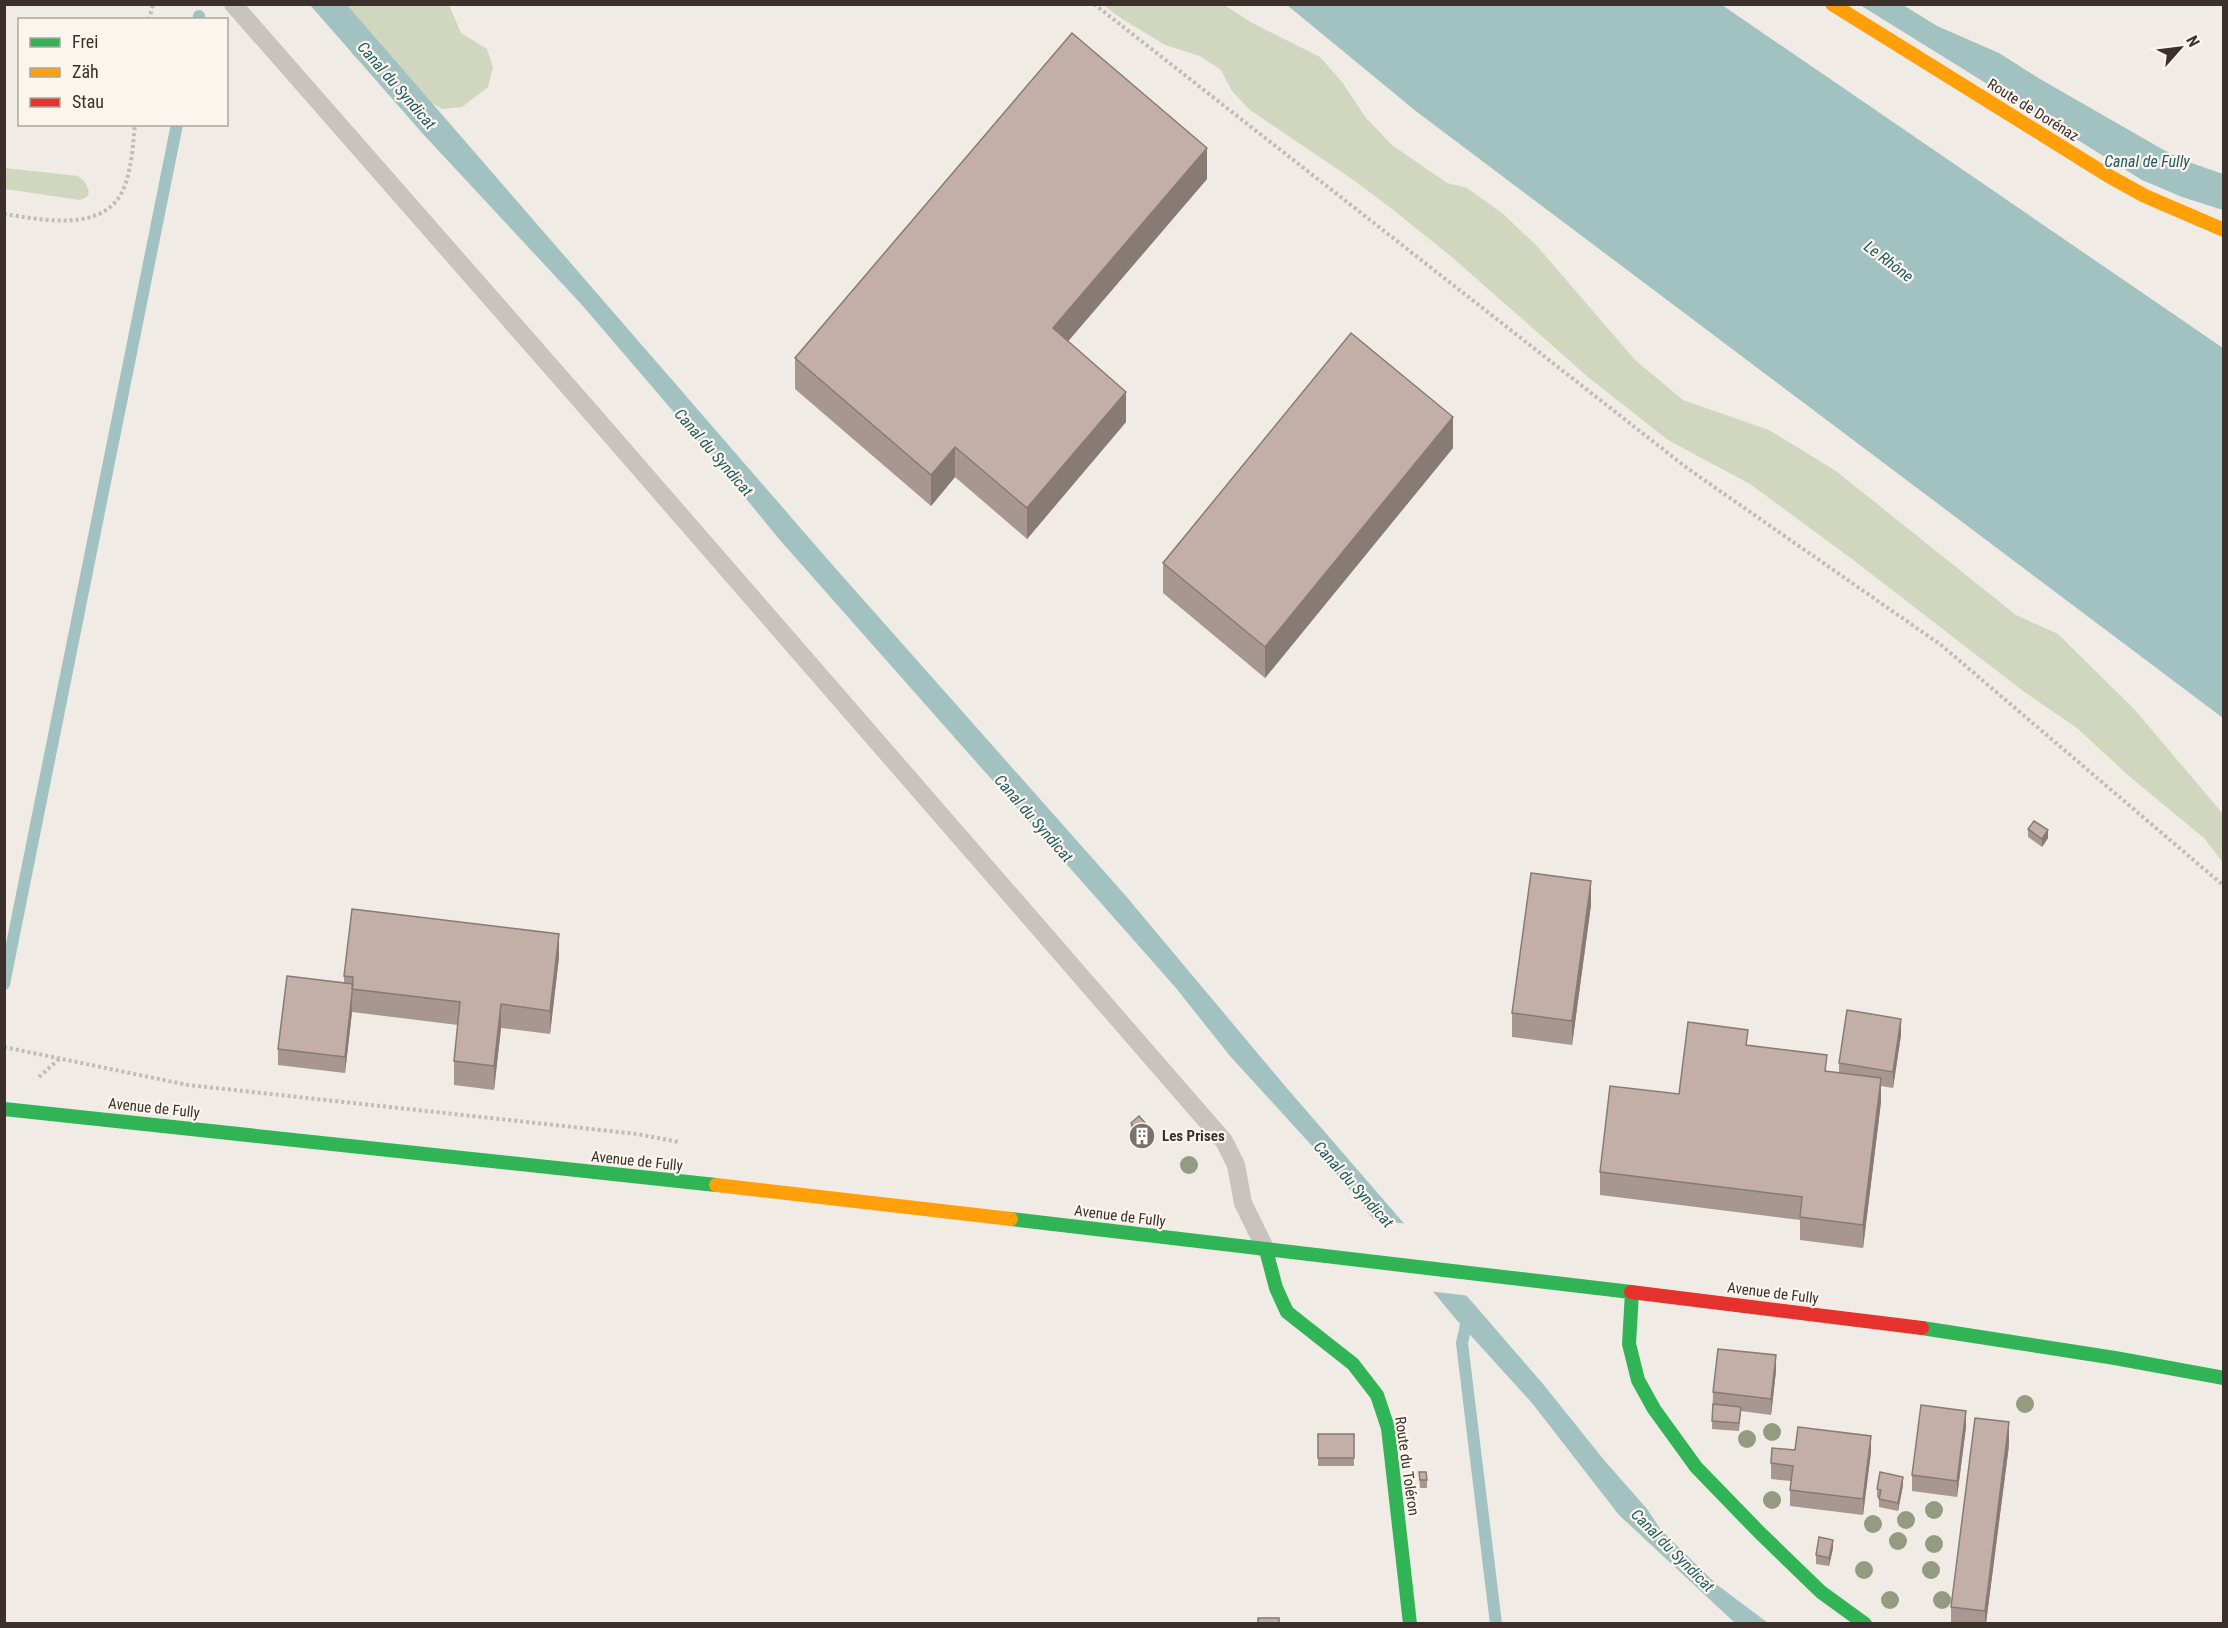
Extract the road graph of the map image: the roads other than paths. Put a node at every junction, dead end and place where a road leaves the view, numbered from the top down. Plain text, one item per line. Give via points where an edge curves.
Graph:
1 (233, 4) edge
2 (1833, 4) edge
3 (2223, 230) edge
4 (4, 1109) edge
5 (1266, 1250) junction
6 (1632, 1292) junction
7 (2223, 1378) edge
8 (1410, 1623) edge
9 (1865, 1623) edge

1 - 5 lane via 1224,1141 1236,1165 1243,1203
2 - 3 main road, Route de Dorénaz via 2107,175
4 - 5 main road, Avenue de Fully via 851,1200
5 - 6 main road, Avenue de Fully
5 - 8 main road, Route du Toléron via 1287,1312 1353,1364 1377,1395 1388,1428
6 - 7 main road, Avenue de Fully via 2016,1341
6 - 9 main road via 1629,1344 1638,1380 1654,1409 1696,1467 1759,1532 1821,1592

